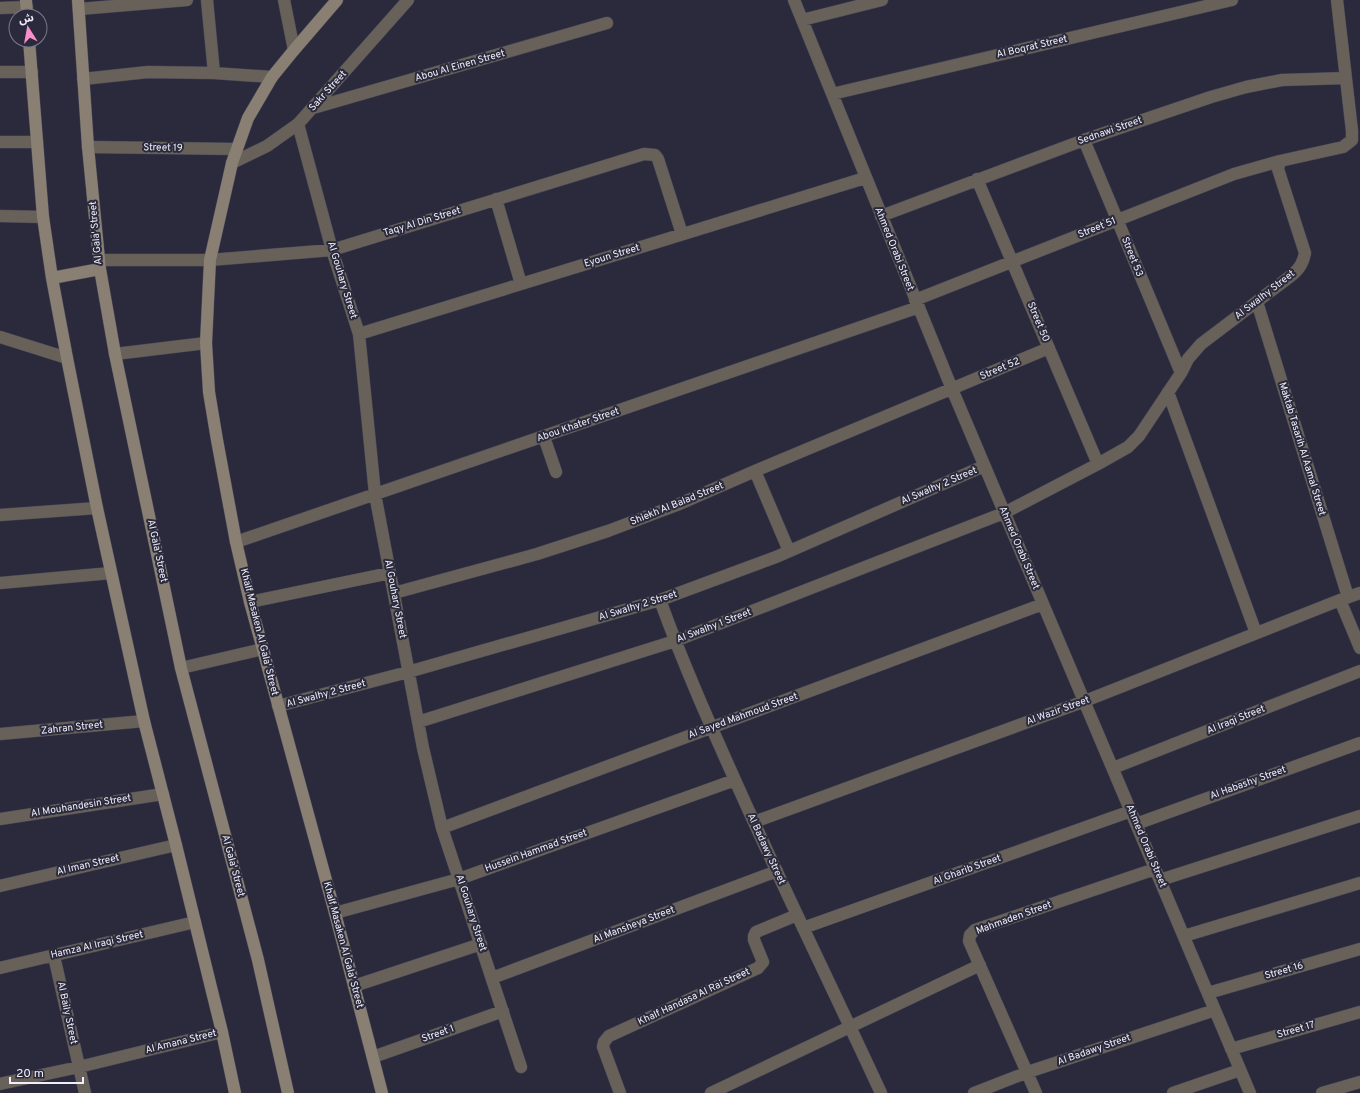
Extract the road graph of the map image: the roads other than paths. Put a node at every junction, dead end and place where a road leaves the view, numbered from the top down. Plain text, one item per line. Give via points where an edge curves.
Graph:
1 (187, 0) edge
2 (207, 0) edge
3 (284, 0) edge
4 (337, 0) edge
5 (408, 0) edge
6 (794, 0) edge
7 (882, 0) edge
8 (1232, 0) edge
9 (1337, 0) edge
10 (78, 5) edge
11 (802, 20) junction
12 (607, 23) dead end
13 (30, 48) edge
14 (294, 50) junction
15 (0, 72) edge
16 (32, 72) junction
17 (214, 73) junction
18 (272, 77) junction
19 (83, 78) junction
20 (1346, 78) junction
21 (832, 94) junction
22 (313, 108) junction
23 (298, 124) junction
24 (1084, 140) junction
25 (0, 142) edge
26 (37, 142) junction
27 (88, 147) junction
28 (237, 149) junction
29 (1280, 161) junction
30 (232, 162) junction
31 (866, 178) junction
32 (977, 180) junction
33 (496, 199) junction
34 (0, 216) edge
35 (881, 216) junction
36 (42, 217) junction
37 (1117, 220) junction
38 (682, 234) junction
39 (332, 250) junction
40 (210, 260) junction
41 (1012, 262) junction
42 (99, 265) junction
43 (52, 278) junction
44 (521, 284) junction
45 (1257, 302) junction
46 (917, 304) junction
47 (358, 334) junction
48 (0, 338) edge
49 (206, 343) junction
50 (1049, 348) junction
51 (115, 354) junction
52 (67, 358) junction
53 (1181, 373) junction
54 (952, 389) junction
55 (1168, 392) junction
56 (544, 436) junction
57 (1098, 464) junction
58 (984, 466) junction
59 (755, 471) junction
60 (556, 472) dead end
61 (375, 494) junction
62 (97, 508) junction
63 (1004, 512) junction
64 (0, 515) edge
65 (236, 542) junction
66 (789, 551) junction
67 (111, 573) junction
68 (390, 573) junction
69 (0, 583) edge
70 (394, 593) junction
71 (1360, 593) edge
72 (1344, 598) junction
73 (660, 600) junction
74 (250, 602) junction
75 (1043, 604) junction
76 (1256, 633) junction
77 (675, 641) junction
78 (1360, 648) edge
79 (263, 650) junction
80 (182, 668) junction
81 (1360, 671) edge
82 (408, 672) junction
83 (1085, 702) junction
84 (278, 706) junction
85 (144, 721) junction
86 (418, 722) junction
87 (711, 728) junction
88 (0, 734) edge
89 (1360, 743) edge
90 (1113, 768) junction
91 (735, 780) junction
92 (163, 794) junction
93 (1131, 811) junction
94 (1360, 816) edge
95 (0, 819) edge
96 (754, 822) junction
97 (1136, 824) junction
98 (442, 828) junction
99 (176, 845) junction
100 (1155, 868) junction
101 (777, 871) junction
102 (459, 878) junction
103 (1160, 880) junction
104 (1360, 883) edge
105 (0, 886) edge
106 (335, 913) junction
107 (797, 915) junction
108 (195, 922) junction
109 (803, 928) junction
110 (1184, 936) junction
111 (481, 944) junction
112 (1360, 949) edge
113 (54, 956) junction
114 (980, 965) junction
115 (0, 968) edge
116 (492, 978) junction
117 (354, 986) junction
118 (1208, 993) junction
119 (1215, 1010) junction
120 (503, 1011) junction
121 (1360, 1012) edge
122 (850, 1027) junction
123 (222, 1032) junction
124 (1231, 1048) junction
125 (373, 1057) junction
126 (79, 1067) junction
127 (522, 1067) dead end
128 (1240, 1070) junction
129 (1028, 1072) junction
130 (1360, 1082) edge
131 (0, 1084) edge
132 (85, 1093) edge
133 (235, 1093) edge
134 (288, 1093) edge
135 (382, 1093) edge
136 (620, 1093) edge
137 (711, 1093) edge
138 (881, 1093) edge
139 (974, 1093) edge
140 (1036, 1093) edge
141 (1173, 1093) edge
142 (1250, 1093) edge
143 (1322, 1093) edge

1 - 10 street
2 - 17 street
3 - 14 street
4 - 14 street, Khalf Masaken Al Gala' Street
5 - 22 street, Sakr Street
6 - 11 street, Ahmed Orabi Street
7 - 11 street
8 - 21 street, Al Boqrat Street
9 - 20 street
10 - 19 street, Al Gala' Street
11 - 21 street, Ahmed Orabi Street
12 - 22 street, Abou Al Einen Street
13 - 16 street
14 - 18 street, Khalf Masaken Al Gala' Street
15 - 16 street
16 - 26 street
17 - 18 street
17 - 19 street via 148,72
18 - 28 street, Khalf Masaken Al Gala' Street via 248,118
19 - 27 street, Al Gala' Street
20 - 24 street, Sednawi Street via 1282,80 1246,87
20 - 29 street via 1352,140 1343,147
21 - 31 street, Ahmed Orabi Street
22 - 23 street, Sakr Street
23 - 30 street, Sakr Street via 267,146
23 - 39 street, Al Gouhary Street
24 - 32 street, Sednawi Street
24 - 37 street, Street 53
25 - 26 street
26 - 36 street
27 - 28 street, Street 19
27 - 42 street, Al Gala' Street
28 - 30 street, Khalf Masaken Al Gala' Street
29 - 37 street, Street 51 via 1234,174
29 - 45 street, Al Swalhy Street via 1278,169 1305,253 1299,269
30 - 40 street, Khalf Masaken Al Gala' Street
31 - 35 street, Ahmed Orabi Street
31 - 38 street, Eyoun Street
32 - 35 street, Sednawi Street
32 - 41 street, Street 50
33 - 38 street, Taqy Al Din Street via 644,154 655,155
33 - 39 street, Taqy Al Din Street
33 - 44 street
34 - 36 street
35 - 46 street, Ahmed Orabi Street
36 - 43 street
37 - 41 street, Street 51
37 - 53 street, Street 53
38 - 44 street, Eyoun Street
39 - 40 street, Taqy Al Din Street
39 - 47 street, Al Gouhary Street
40 - 42 street, Taqy Al Din Street
40 - 49 street, Khalf Masaken Al Gala' Street
41 - 46 street, Street 51
41 - 50 street, Street 50
42 - 43 street
42 - 51 street, Al Gala' Street
43 - 52 street
44 - 47 street, Eyoun Street
45 - 53 street, Al Swalhy Street via 1201,344 1188,359
45 - 72 street, Maktab Tasarih Al Aamal Street
46 - 54 street, Ahmed Orabi Street
46 - 56 street, Abou Khater Street
47 - 61 street, Al Gouhary Street
48 - 52 street
49 - 51 street
49 - 65 street, Khalf Masaken Al Gala' Street via 209,392
50 - 54 street, Street 52
50 - 57 street, Street 50
51 - 80 street, Al Gala' Street
52 - 62 street
53 - 55 street, Al Swalhy Street
54 - 58 street, Ahmed Orabi Street
54 - 59 street, Shiekh Al Balad Street
55 - 57 street, Al Swalhy Street via 1139,436 1128,447
55 - 76 street
56 - 60 street
56 - 61 street, Abou Khater Street
57 - 63 street, Al Swalhy Street
58 - 63 street, Ahmed Orabi Street
58 - 66 street, Al Swalhy 2 Street
59 - 66 street
59 - 70 street, Shiekh Al Balad Street via 677,505 608,531 537,554
61 - 65 street, Abou Khater Street
61 - 68 street, Al Gouhary Street
62 - 64 street
62 - 67 street
63 - 75 street, Ahmed Orabi Street
63 - 77 street, Al Swalhy 1 Street
65 - 74 street, Khalf Masaken Al Gala' Street
66 - 73 street, Al Swalhy 2 Street
67 - 69 street
67 - 85 street
68 - 70 street, Al Gouhary Street
68 - 74 street
70 - 82 street, Al Gouhary Street
71 - 72 street, Al Wazir Street
72 - 76 street, Al Wazir Street
72 - 78 street, Maktab Tasarih Al Aamal Street
73 - 77 street, Al Badawy Street
73 - 82 street, Al Swalhy 2 Street
74 - 79 street, Khalf Masaken Al Gala' Street
75 - 83 street, Ahmed Orabi Street
75 - 87 street, Al Sayed Mahmoud Street
76 - 83 street, Al Wazir Street
77 - 86 street, Al Swalhy 1 Street
77 - 87 street, Al Badawy Street
79 - 80 street
79 - 84 street, Khalf Masaken Al Gala' Street
80 - 134 street, Al Gala' Street via 258,960
81 - 90 street, Al Iraqi Street
82 - 84 street, Al Swalhy 2 Street
82 - 86 street, Al Gouhary Street
83 - 90 street, Ahmed Orabi Street
83 - 96 street, Al Wazir Street
84 - 106 street, Khalf Masaken Al Gala' Street
85 - 88 street, Zahran Street
85 - 92 street
86 - 98 street, Al Gouhary Street
87 - 91 street, Al Badawy Street
87 - 98 street, Al Sayed Mahmoud Street
89 - 97 street, Al Habashy Street
90 - 93 street, Ahmed Orabi Street
91 - 96 street, Al Badawy Street
91 - 102 street, Hussein Hammad Street
92 - 95 street, Al Mouhandesin Street
92 - 99 street
93 - 97 street, Ahmed Orabi Street
93 - 109 street, Al Gharib Street
94 - 103 street
96 - 101 street, Al Badawy Street
97 - 100 street, Ahmed Orabi Street
98 - 102 street, Al Gouhary Street
99 - 105 street, Al Iman Street
99 - 108 street
100 - 103 street, Ahmed Orabi Street
100 - 114 street, Mahmaden Street via 975,930 969,941
101 - 107 street, Al Badawy Street
101 - 116 street, Al Mansheya Street
102 - 106 street, Hussein Hammad Street
102 - 111 street, Al Gouhary Street
103 - 110 street, Ahmed Orabi Street
104 - 110 street
106 - 117 street, Khalf Masaken Al Gala' Street
107 - 109 street, Al Badawy Street
107 - 136 street, Khalf Handasa Al Rai Street via 756,932 754,940 763,962 758,968 609,1036 603,1047
108 - 113 street, Hamza Al Iraqi Street
108 - 123 street
109 - 122 street, Al Badawy Street
110 - 118 street, Ahmed Orabi Street
111 - 116 street, Al Gouhary Street
111 - 117 street
112 - 118 street, Street 16
113 - 115 street, Hamza Al Iraqi Street
113 - 126 street, Al Baily Street
114 - 122 street
114 - 129 street, Mahmaden Street
116 - 120 street, Al Gouhary Street
117 - 125 street, Khalf Masaken Al Gala' Street
118 - 119 street, Ahmed Orabi Street
119 - 124 street, Ahmed Orabi Street
119 - 129 street, Al Badawy Street
120 - 125 street, Street 1
120 - 127 street, Al Gouhary Street
121 - 124 street, Street 17
122 - 137 street
122 - 138 street, Al Badawy Street
123 - 126 street, Al Amana Street
123 - 133 street
124 - 128 street, Ahmed Orabi Street
125 - 135 street, Khalf Masaken Al Gala' Street
126 - 131 street, Al Amana Street
126 - 132 street, Al Baily Street
128 - 141 street
128 - 142 street, Ahmed Orabi Street
129 - 139 street, Al Badawy Street
129 - 140 street, Mahmaden Street
130 - 143 street

